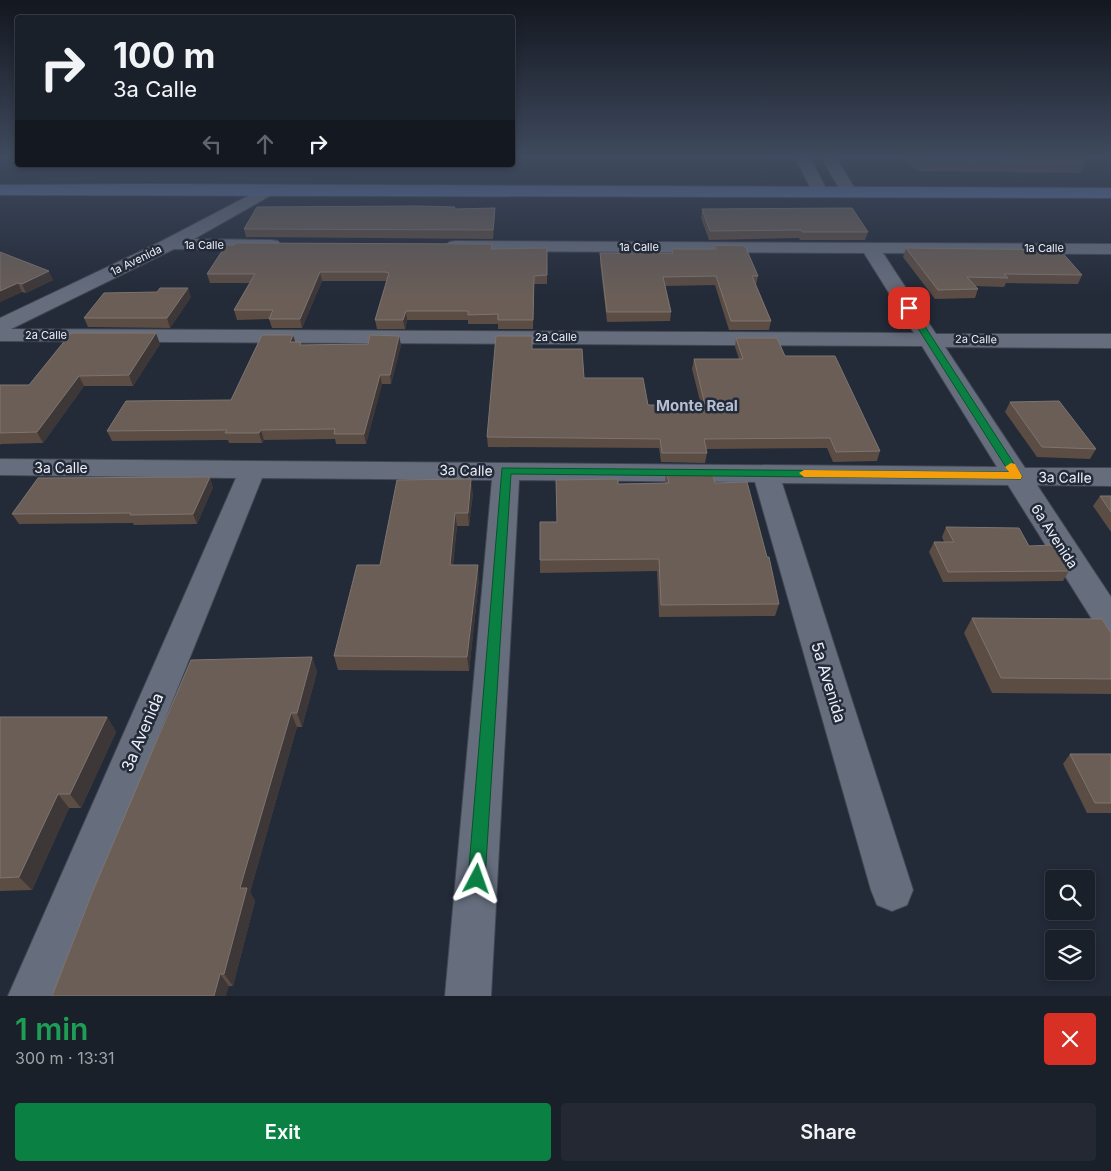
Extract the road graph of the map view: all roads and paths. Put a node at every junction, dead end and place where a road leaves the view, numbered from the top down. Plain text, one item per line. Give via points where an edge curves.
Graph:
1 (249, 202) edge
2 (168, 244) junction
3 (286, 245) edge
4 (435, 246) edge
5 (870, 248) junction
6 (1111, 248) edge
7 (0, 326) edge
8 (0, 335) edge
9 (928, 338) junction
10 (1111, 341) edge
11 (253, 468) junction
12 (3, 471) edge
13 (506, 471) junction
14 (766, 473) junction
15 (1017, 476) junction
16 (1111, 477) edge
17 (1111, 623) edge
18 (892, 890) dead end
19 (31, 996) edge
20 (468, 996) edge

1 - 2 street, 1a Avenida
2 - 3 street, 1a Calle
2 - 7 street, 1a Avenida
4 - 5 street, 1a Calle
5 - 6 street, 1a Calle
5 - 9 street, 6a Avenida
8 - 9 street, 2a Calle
9 - 10 street, 2a Calle
9 - 15 street, 6a Avenida
11 - 12 street, 3a Calle
11 - 13 street, 3a Calle
11 - 19 street, 3a Avenida
13 - 14 street, 3a Calle
13 - 20 street
14 - 15 street, 3a Calle
14 - 18 street, 5a Avenida
15 - 16 street, 3a Calle
15 - 17 street, 6a Avenida

